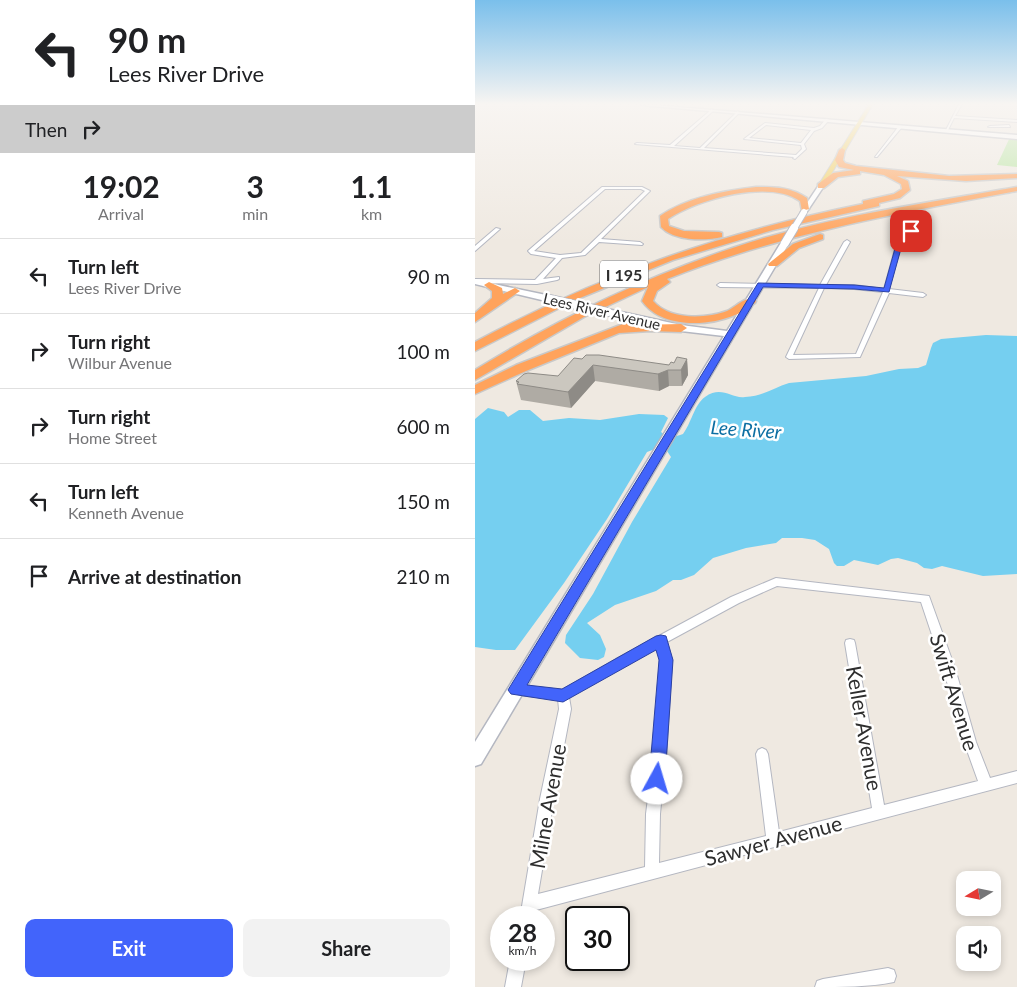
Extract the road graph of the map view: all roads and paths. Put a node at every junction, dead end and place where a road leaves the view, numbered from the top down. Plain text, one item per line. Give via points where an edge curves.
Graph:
1 (723, 150) edge
2 (803, 150) edge
3 (842, 150) joint
4 (881, 150) edge
5 (876, 156) dead end
6 (1017, 177) edge
7 (821, 186) junction
8 (965, 188) dead end
9 (1016, 189) edge
10 (908, 198) dead end
11 (804, 210) junction
12 (823, 214) junction
13 (782, 223) junction
14 (910, 226) dead end
15 (498, 229) dead end
16 (597, 240) junction
17 (847, 242) dead end
18 (640, 244) dead end
19 (756, 244) junction
20 (475, 248) edge
21 (560, 256) junction
22 (773, 264) junction
23 (557, 278) dead end
24 (475, 281) edge
25 (537, 282) junction
26 (720, 284) dead end
27 (489, 285) junction
28 (761, 285) junction
29 (823, 286) junction
30 (515, 291) junction
31 (887, 291) junction
32 (923, 295) dead end
33 (751, 301) junction
34 (478, 316) edge
35 (635, 318) junction
36 (681, 328) junction
37 (731, 334) junction
38 (604, 335) junction
39 (475, 347) edge
40 (789, 357) joint
41 (475, 376) edge
42 (475, 390) edge
43 (661, 640) junction
44 (850, 643) dead end
45 (516, 690) junction
46 (563, 695) junction
47 (762, 754) dead end
48 (475, 758) edge
49 (1017, 777) edge
50 (986, 785) junction
51 (879, 813) junction
52 (773, 840) junction
53 (652, 872) junction
54 (529, 906) edge
55 (544, 906) edge
56 (516, 971) edge
57 (888, 976) dead end
58 (513, 987) edge
59 (823, 987) edge

1 - 2 street via 795,157
3 - 6 highway via 839,160 842,165 872,170 954,179
3 - 7 main road
4 - 5 street
6 - 8 highway
7 - 11 main road
7 - 12 highway via 841,173 866,172 894,177 905,183 907,188 897,196
9 - 19 highway, I 195 via 838,223
9 - 22 highway via 808,240 786,252
10 - 12 highway, I 195
11 - 13 highway via 804,200 797,194 762,189 688,205 669,213 663,221 665,227 675,231 704,236
11 - 22 main road, bridge
12 - 13 highway, I 195
13 - 39 highway, I 195 via 700,246 628,272
14 - 31 street via 912,229 899,245
15 - 20 street
16 - 18 street
16 - 21 street via 581,255
16 - 21 street via 647,189 604,188 531,251
17 - 29 street
19 - 33 highway via 661,284 649,293 647,301 652,309 665,315 695,319 730,313
19 - 41 highway, I 195 via 671,273 613,298 544,334
21 - 25 street
22 - 28 main road
23 - 25 street
24 - 25 street
24 - 27 main road, Lees River Avenue
26 - 28 street
27 - 30 main road, Lees River Avenue
27 - 34 highway via 498,290 498,297
28 - 29 street
28 - 33 main road
29 - 31 street
29 - 40 street
30 - 34 highway
30 - 35 main road, Lees River Avenue, bridge
31 - 32 street
31 - 40 street via 858,356
33 - 37 main road
35 - 36 main road, Lees River Avenue
35 - 38 highway via 627,326
36 - 37 main road, Lees River Avenue
36 - 38 highway via 641,328
37 - 45 main road
38 - 42 highway via 515,370
43 - 46 street
43 - 50 street, Swift Avenue via 776,582 925,599
43 - 53 street via 666,660 653,814
44 - 51 street, Keller Avenue
45 - 46 street
45 - 48 main road
46 - 54 street, Milne Avenue via 565,709
47 - 52 street
49 - 50 street, Sawyer Avenue
50 - 51 street, Sawyer Avenue
51 - 52 street, Sawyer Avenue
52 - 53 street, Sawyer Avenue
53 - 55 street, Sawyer Avenue
56 - 58 street
57 - 59 street

